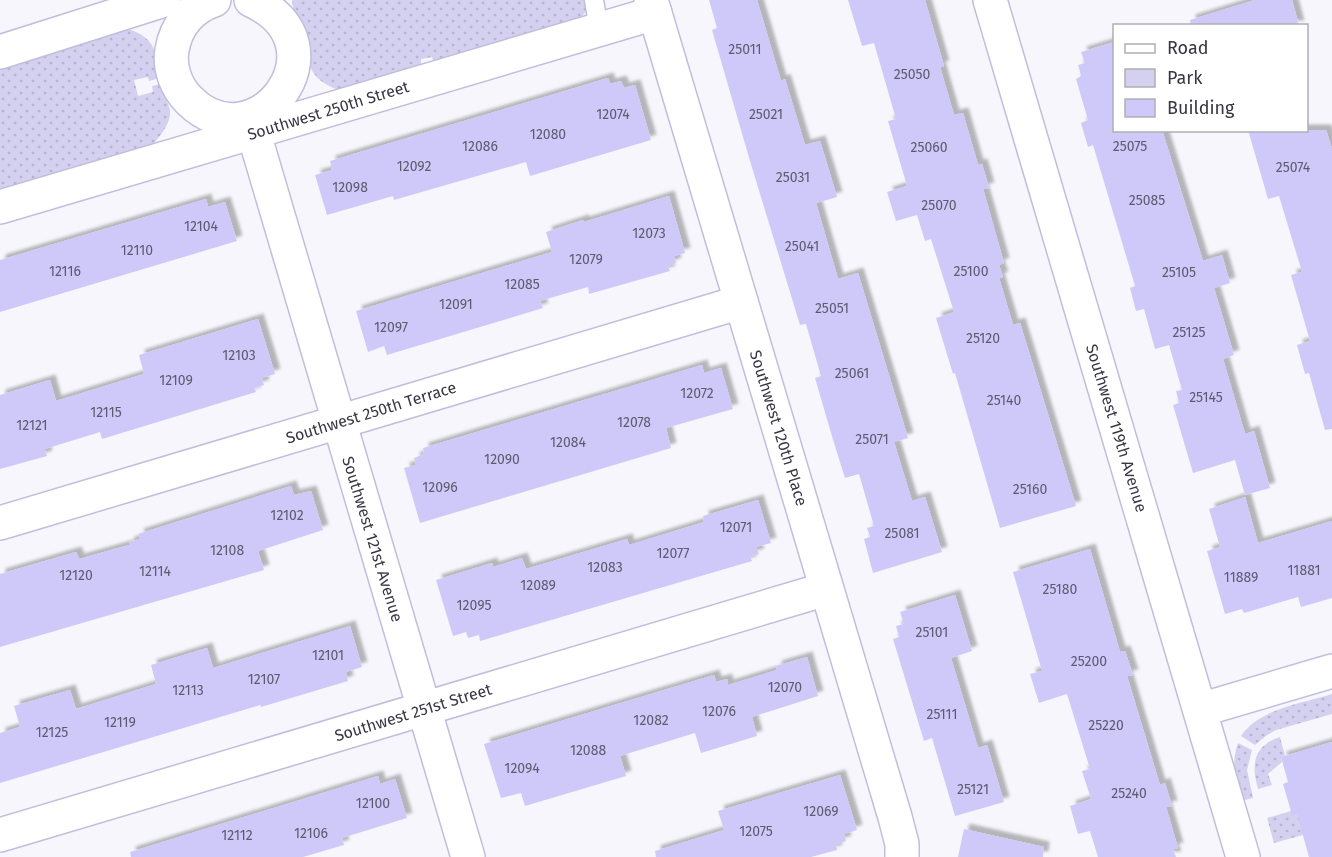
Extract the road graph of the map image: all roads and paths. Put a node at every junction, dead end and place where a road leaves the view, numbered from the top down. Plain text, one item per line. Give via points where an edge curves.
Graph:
1 (164, 0) edge
2 (213, 0) edge
3 (251, 0) edge
4 (990, 0) edge
5 (653, 7) edge
6 (596, 15) edge
7 (0, 52) edge
8 (252, 124) junction
9 (0, 207) edge
10 (741, 302) junction
11 (338, 422) junction
12 (0, 523) edge
13 (826, 589) junction
14 (1332, 672) edge
15 (424, 708) junction
16 (1200, 710) junction
17 (0, 835) edge
18 (468, 857) edge
19 (902, 857) edge
20 (1243, 857) edge

1 - 7 street
2 - 8 street via 192,12 177,31 171,54 174,78 182,94 196,107 212,116
3 - 8 street via 282,22 294,58 281,95
4 - 16 street, Southwest 119th Avenue
5 - 6 street, Southwest 250th Street
5 - 10 street, Southwest 120th Place
6 - 8 street, Southwest 250th Street
8 - 9 street, Southwest 250th Street
8 - 11 street, Southwest 121st Avenue
10 - 11 street, Southwest 250th Terrace
10 - 13 street, Southwest 120th Place
11 - 12 street, Southwest 250th Terrace
11 - 15 street, Southwest 121st Avenue
13 - 15 street, Southwest 251st Street
13 - 19 street, Southwest 120th Place via 900,834
14 - 16 street
15 - 17 street, Southwest 251st Street
15 - 18 street, Southwest 121st Avenue
16 - 20 street, Southwest 119th Avenue

